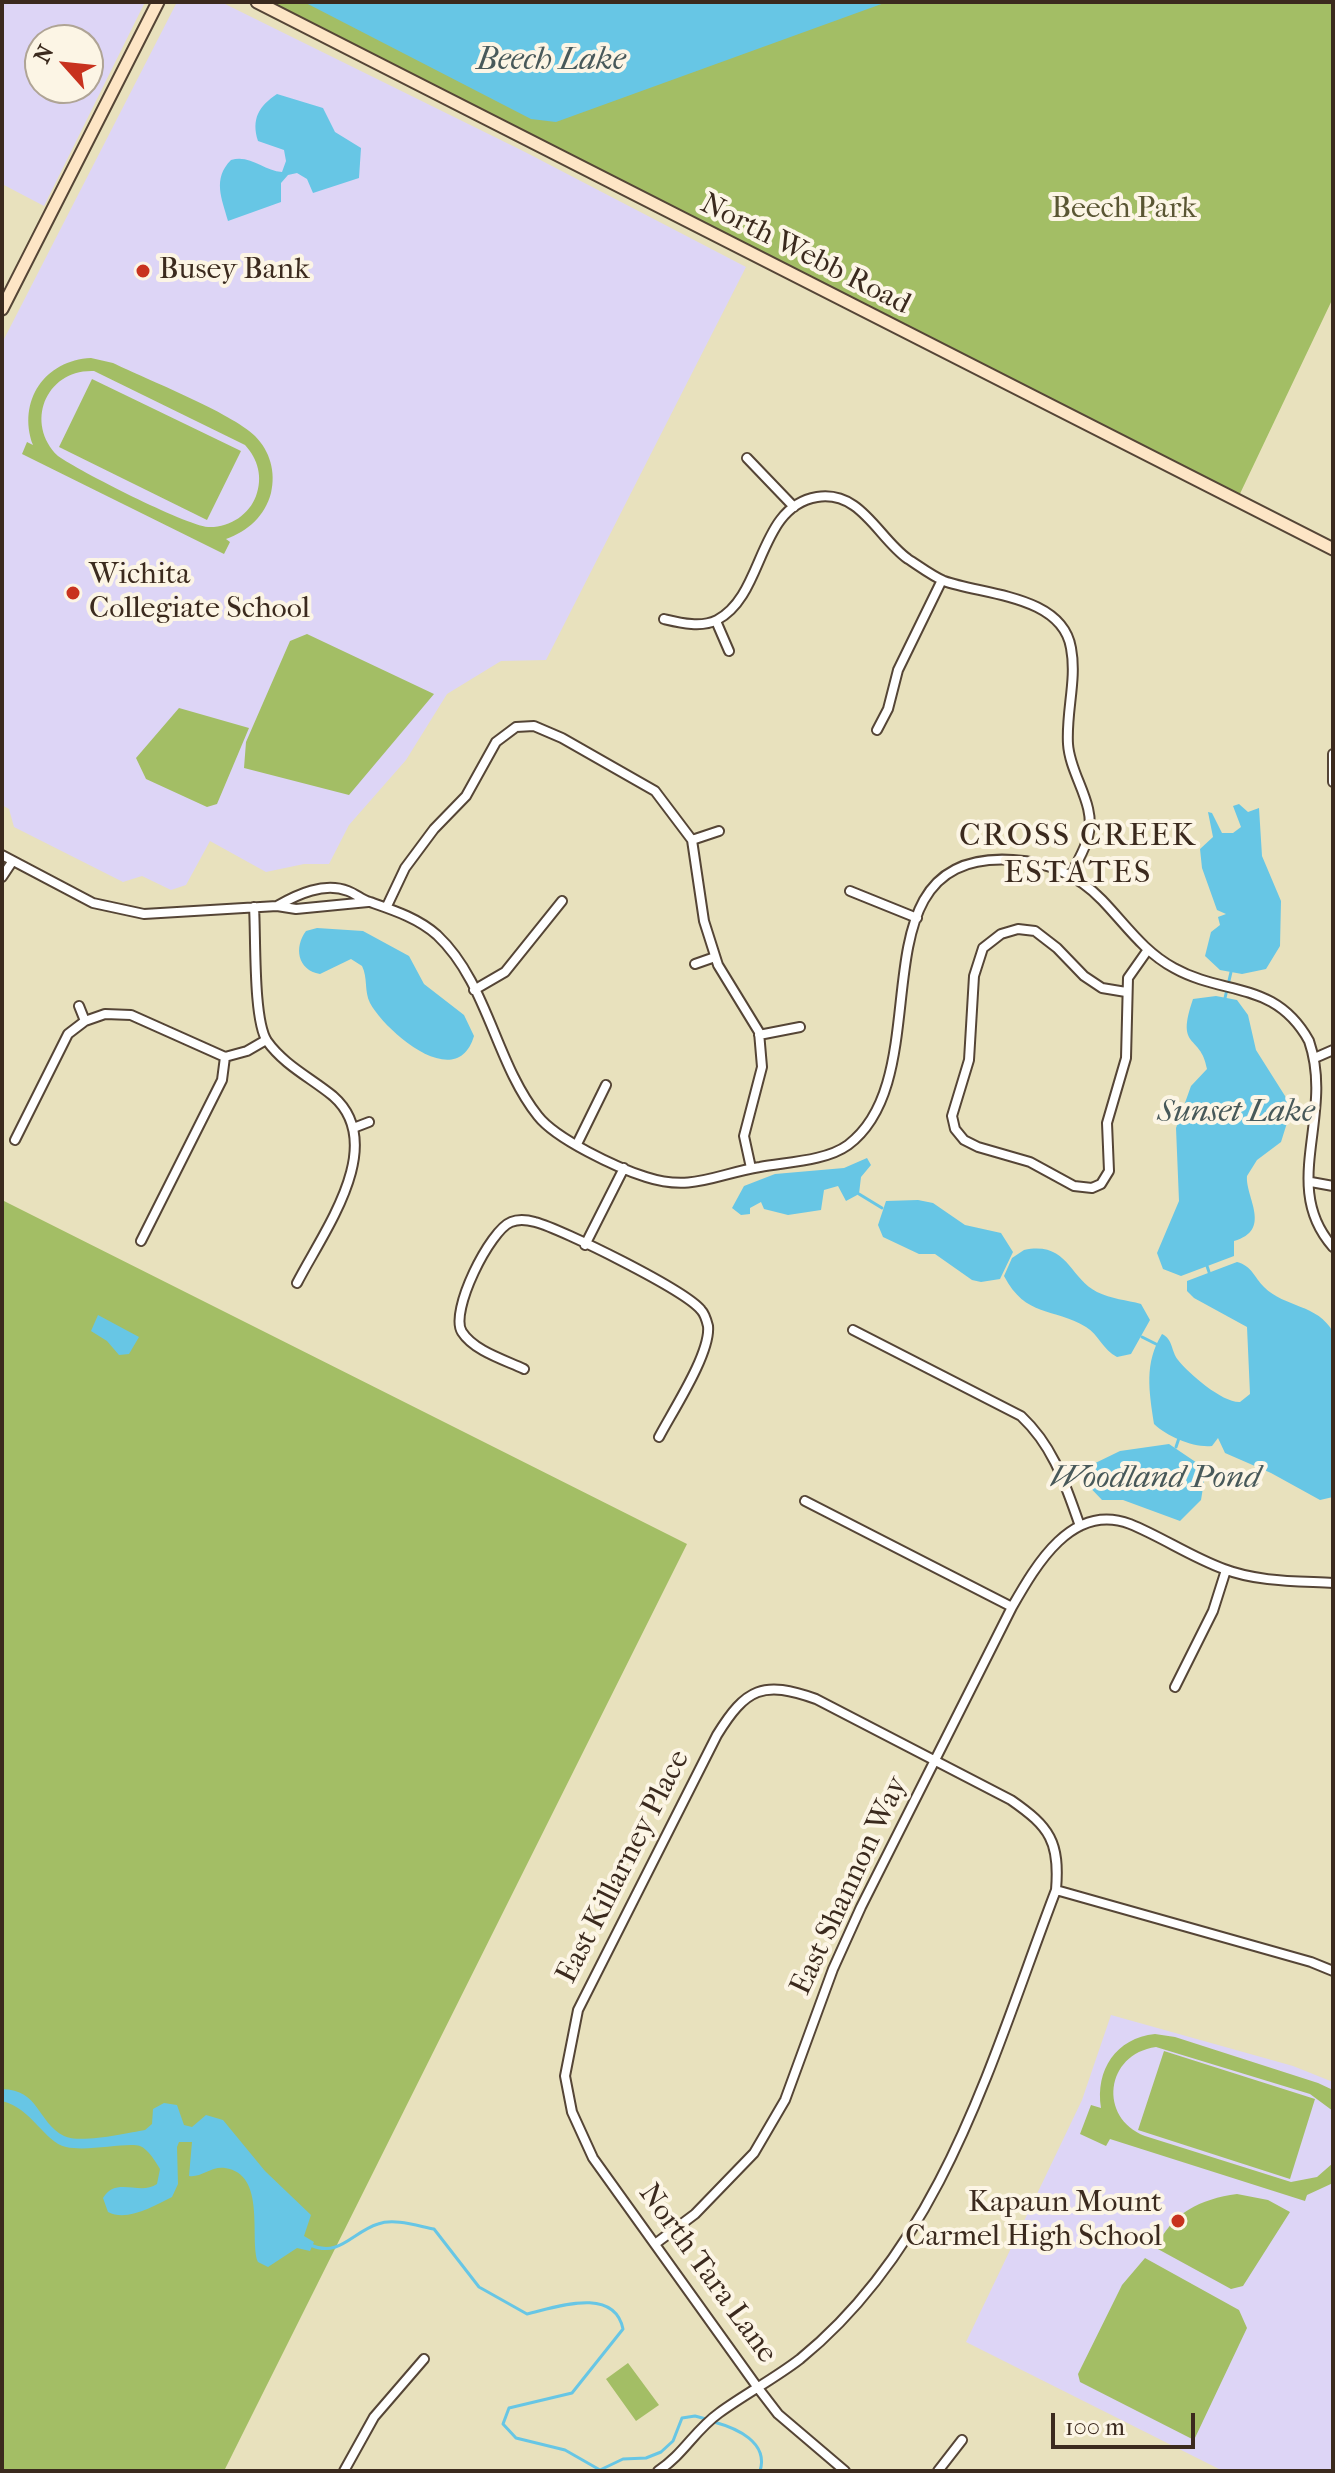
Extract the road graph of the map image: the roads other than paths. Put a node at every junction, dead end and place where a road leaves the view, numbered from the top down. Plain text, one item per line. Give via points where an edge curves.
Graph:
1 (158, 2) edge
2 (257, 2) edge
3 (8, 285) edge
4 (2, 309) edge
5 (747, 458) dead end
6 (794, 507) junction
7 (1333, 549) edge
8 (942, 580) junction
9 (664, 619) dead end
10 (716, 621) junction
11 (729, 651) dead end
12 (877, 730) dead end
13 (1333, 754) edge
14 (1333, 782) edge
15 (719, 831) dead end
16 (692, 840) junction
17 (2, 855) edge
18 (12, 862) junction
19 (1071, 876) junction
20 (2, 877) edge
21 (850, 891) dead end
22 (562, 901) dead end
23 (368, 902) junction
24 (277, 906) junction
25 (387, 906) junction
26 (254, 907) junction
27 (917, 918) junction
28 (1147, 951) junction
29 (715, 957) junction
30 (695, 964) dead end
31 (474, 990) junction
32 (1126, 992) junction
33 (79, 1006) dead end
34 (85, 1021) junction
35 (800, 1027) dead end
36 (759, 1035) junction
37 (266, 1040) junction
38 (1333, 1050) edge
39 (225, 1057) junction
40 (1317, 1057) junction
41 (606, 1085) dead end
42 (369, 1122) dead end
43 (356, 1127) junction
44 (15, 1140) dead end
45 (577, 1144) junction
46 (624, 1168) junction
47 (751, 1168) junction
48 (1311, 1182) junction
49 (1333, 1186) edge
50 (141, 1241) dead end
51 (585, 1245) junction
52 (1333, 1247) edge
53 (297, 1283) dead end
54 (853, 1330) dead end
55 (524, 1369) dead end
56 (659, 1437) dead end
57 (805, 1501) dead end
58 (1080, 1526) junction
59 (1226, 1570) junction
60 (1333, 1583) edge
61 (1012, 1607) junction
62 (1175, 1687) dead end
63 (935, 1761) junction
64 (1056, 1890) junction
65 (1333, 1971) edge
66 (566, 2081) joint
67 (655, 2244) junction
68 (424, 2359) dead end
69 (758, 2388) junction
70 (962, 2440) dead end
71 (344, 2471) edge
72 (658, 2471) edge
73 (845, 2471) edge
74 (938, 2471) edge

1 - 3 main road
2 - 7 main road, North Webb Road
3 - 4 main road
5 - 6 street
6 - 8 street via 819,497 838,498 860,509 905,557
6 - 10 street via 777,526 734,606
8 - 12 street via 898,670
8 - 19 street via 1025,599 1053,618 1070,642 1075,674 1068,746 1090,811 1089,836
9 - 10 street via 690,625
10 - 11 street
13 - 14 street
15 - 16 street
16 - 25 street via 655,791 621,768 534,726 516,727 496,742 466,796 405,868
16 - 29 street
17 - 18 street
18 - 20 street
18 - 26 street via 93,903 144,914
19 - 27 street via 1025,861 974,861 952,868 932,884
19 - 28 street via 1099,897
21 - 27 street
22 - 31 street via 505,972
23 - 24 street
23 - 24 street via 334,887
23 - 25 street
24 - 26 street
25 - 31 street via 435,933 461,963
26 - 37 street via 258,1003
27 - 47 street via 904,971 894,1059 868,1123 833,1153
28 - 32 street via 1128,978
28 - 40 street via 1201,979 1254,992 1294,1020
29 - 30 street
29 - 36 street
31 - 45 street via 521,1092 542,1121
32 - 32 street via 1126,1058 1107,1123 1109,1171 1101,1184 1074,1186 1030,1162 964,1140 952,1116 969,1060 974,976 983,948 1001,934 1035,931 1084,976 1102,988
33 - 34 street
34 - 39 street via 105,1014 131,1015
34 - 44 street via 68,1034
35 - 36 street
36 - 47 street via 762,1067 744,1136
37 - 39 street
37 - 43 street via 334,1097
38 - 40 street
39 - 50 street via 222,1080
40 - 48 street via 1326,1101
41 - 45 street
42 - 43 street
43 - 53 street via 351,1176
45 - 46 street
46 - 47 street via 678,1185
46 - 51 street
48 - 49 street
48 - 52 street via 1312,1213
51 - 55 street via 536,1222 509,1222 495,1235 467,1288 457,1314 461,1331 478,1346
51 - 56 street via 683,1295 702,1310 709,1328
54 - 58 street via 1021,1416 1055,1456
57 - 61 street
58 - 59 street via 1111,1520 1129,1524
58 - 61 street, East Shannon Way via 1036,1565
59 - 60 street
59 - 62 street via 1213,1611
61 - 63 street, East Shannon Way
63 - 64 street via 1036,1818 1052,1837 1059,1861
63 - 66 street, East Killarney Place via 789,1689 757,1692 735,1706 578,2010
63 - 67 street, East Shannon Way via 833,1969 785,2100 754,2153 695,2214
64 - 65 street
64 - 69 street via 953,2159 921,2219 886,2270 827,2334
66 - 67 street, North Tara Lane via 572,2114 593,2158
67 - 69 street, North Tara Lane
68 - 71 street via 374,2417
69 - 72 street via 710,2420 680,2457
69 - 73 street, North Tara Lane via 778,2414
70 - 74 street

